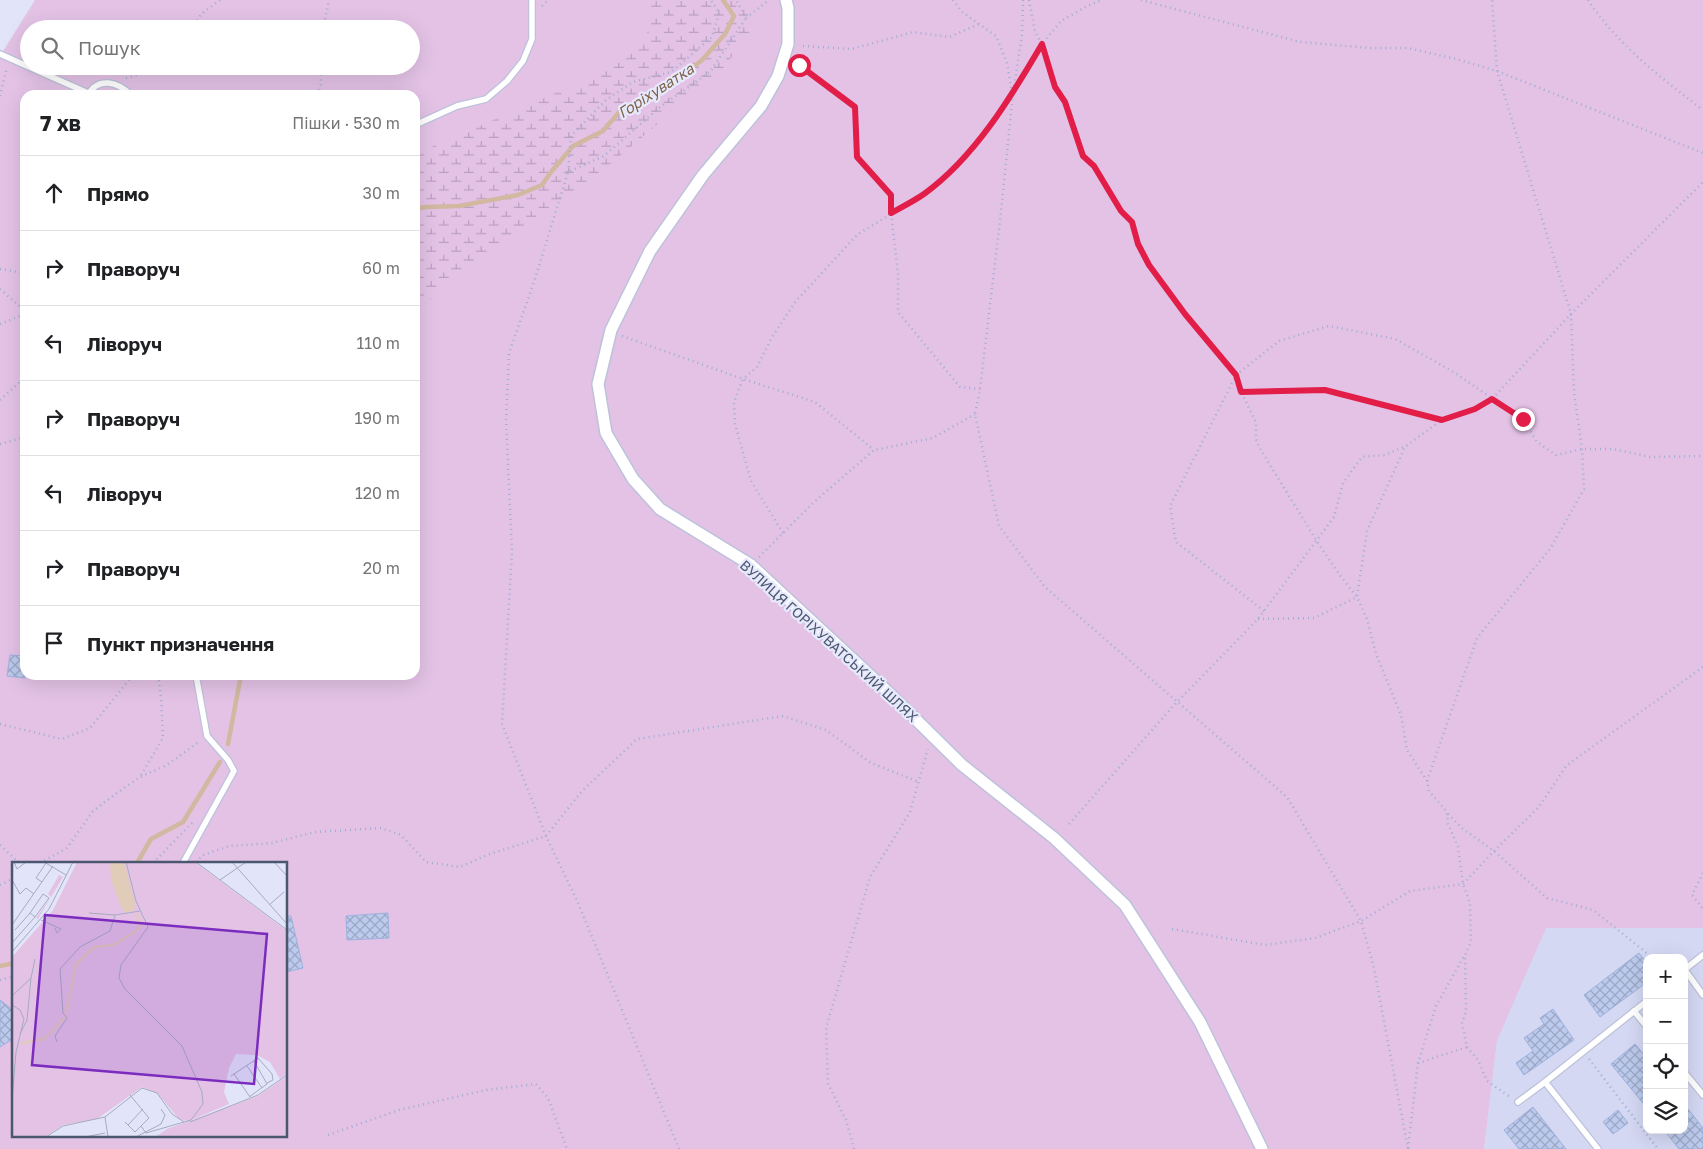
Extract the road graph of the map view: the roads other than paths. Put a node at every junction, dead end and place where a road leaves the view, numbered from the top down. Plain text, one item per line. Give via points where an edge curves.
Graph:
1 (532, 0) edge
2 (786, 0) edge
3 (0, 54) edge
4 (20, 63) edge
5 (46, 75) edge
6 (79, 90) edge
7 (92, 90) edge
8 (124, 90) edge
9 (420, 123) edge
10 (197, 680) edge
11 (184, 862) edge
12 (1703, 955) edge
13 (1688, 968) edge
14 (1688, 974) edge
15 (1703, 995) edge
16 (1643, 1004) edge
17 (1634, 1012) junction
18 (1643, 1022) edge
19 (1688, 1077) edge
20 (1545, 1082) junction
21 (1703, 1094) edge
22 (1518, 1102) road end
23 (1262, 1149) edge
24 (1598, 1149) edge

1 - 9 lane via 532,39 523,61 507,81 486,99 456,106
2 - 23 street, ВУЛИЦЯ ГОРІХУВАТСЬКИЙ ШЛЯХ via 788,44 778,76 761,106 704,175 650,251 611,330 598,384 606,433 633,479 660,509 751,565 887,691 962,766 1054,838 1125,905 1200,1022
3 - 4 lane
5 - 6 lane
7 - 8 lane via 106,82
10 - 11 lane via 207,736 234,771
12 - 13 lane
14 - 15 lane
16 - 17 lane
17 - 18 lane
17 - 20 lane
19 - 21 lane
20 - 22 lane
20 - 24 lane

